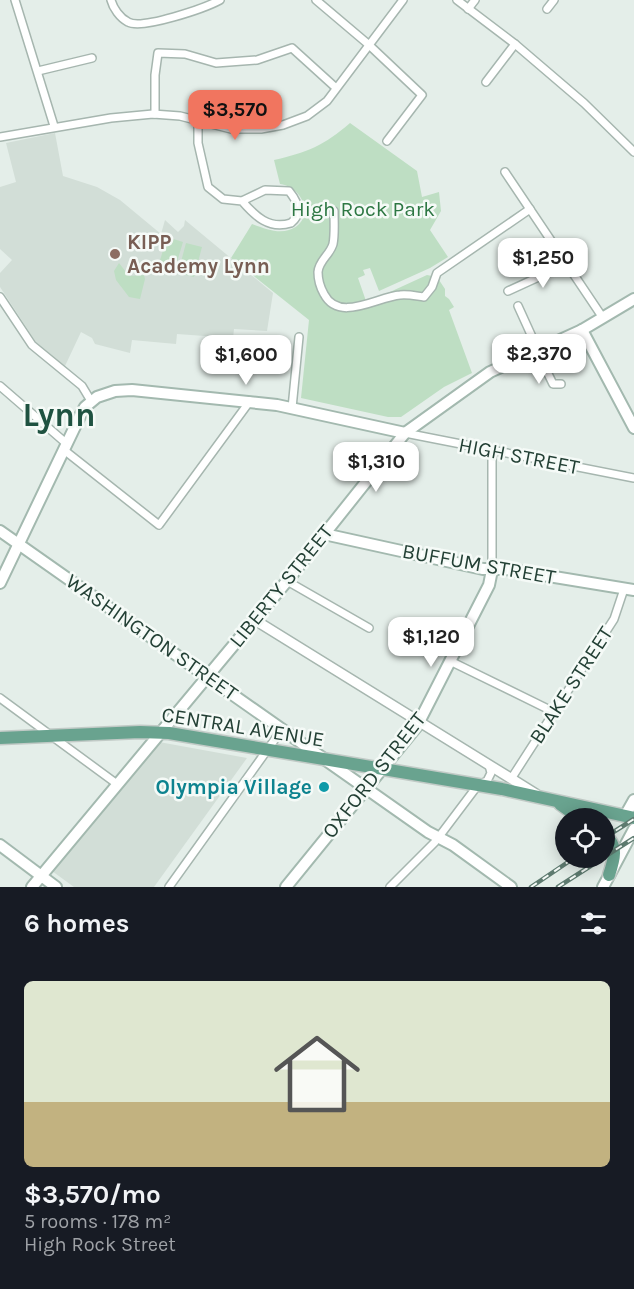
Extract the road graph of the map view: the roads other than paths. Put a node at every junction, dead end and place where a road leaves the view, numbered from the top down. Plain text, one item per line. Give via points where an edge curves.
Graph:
1 (15, 0) edge
2 (111, 0) edge
3 (220, 0) edge
4 (316, 0) edge
5 (403, 0) edge
6 (457, 0) edge
7 (475, 0) edge
8 (554, 0) edge
9 (468, 9) junction
10 (547, 9) dead end
11 (368, 44) junction
12 (515, 44) junction
13 (92, 58) dead end
14 (38, 71) junction
15 (486, 82) dead end
16 (335, 87) junction
17 (155, 114) junction
18 (198, 122) junction
19 (54, 126) junction
20 (0, 137) edge
21 (387, 141) dead end
22 (634, 152) edge
23 (506, 172) dead end
24 (242, 201) junction
25 (530, 209) junction
26 (334, 212) dead end
27 (567, 264) junction
28 (508, 291) dead end
29 (0, 297) edge
30 (634, 299) edge
31 (518, 306) dead end
32 (603, 318) junction
33 (582, 330) junction
34 (299, 337) dead end
35 (538, 351) junction
36 (561, 384) dead end
37 (0, 386) edge
38 (91, 401) junction
39 (249, 401) junction
40 (292, 408) junction
41 (634, 428) edge
42 (405, 433) junction
43 (66, 447) junction
44 (492, 450) junction
45 (634, 478) edge
46 (0, 531) edge
47 (324, 534) junction
48 (19, 545) junction
49 (492, 570) junction
50 (287, 581) junction
51 (0, 583) edge
52 (629, 589) edge
53 (255, 620) junction
54 (369, 628) dead end
55 (450, 662) junction
56 (206, 675) junction
57 (0, 698) edge
58 (554, 712) junction
59 (419, 722) junction
60 (283, 728) junction
61 (160, 732) junction
62 (51, 736) junction
63 (0, 738) edge
64 (268, 749) junction
65 (327, 760) junction
66 (489, 765) junction
67 (382, 769) junction
68 (511, 779) junction
69 (117, 784) junction
70 (478, 785) junction
71 (367, 788) junction
72 (549, 799) junction
73 (634, 800) edge
74 (563, 808) edge
75 (630, 817) edge
76 (634, 829) edge
77 (438, 837) junction
78 (0, 845) edge
79 (610, 868) edge
80 (609, 875) junction
81 (41, 876) junction
82 (32, 887) edge
83 (56, 887) edge
84 (169, 887) edge
85 (286, 887) edge
86 (390, 887) edge
87 (511, 887) edge
88 (603, 887) edge

1 - 14 street
2 - 3 street via 120,16 141,25
4 - 11 street
5 - 11 street
6 - 9 street
7 - 9 street
8 - 10 street
9 - 12 street
11 - 16 street
11 - 21 street via 422,94
12 - 15 street
12 - 22 street
13 - 14 street
14 - 19 street
16 - 17 street via 292,48 257,60 216,63 184,54 158,53
16 - 18 street via 327,100 307,116 283,125 231,129
17 - 18 street
17 - 19 street
18 - 24 street via 198,143 208,187 223,199
19 - 20 street
23 - 25 street
24 - 24 street via 254,215 271,224 291,223 298,213 298,205 289,191 265,190
25 - 26 street via 437,273 424,297 401,295 353,308 343,308 326,298 318,275 321,260 333,243
25 - 27 street
27 - 28 street
27 - 32 street
29 - 38 street via 32,345 82,386
30 - 32 main road, LIBERTY STREET
31 - 35 street
32 - 33 main road, LIBERTY STREET
33 - 35 main road, LIBERTY STREET
33 - 41 main road
34 - 40 street
35 - 36 street via 553,384
35 - 42 main road, LIBERTY STREET via 490,372
37 - 43 street
38 - 39 main road via 123,390
38 - 43 main road
39 - 40 main road
39 - 43 street via 159,525
40 - 42 main road
42 - 44 street, HIGH STREET
42 - 47 main road, LIBERTY STREET
43 - 48 main road
44 - 45 street, HIGH STREET
44 - 49 street, OXFORD STREET
46 - 48 main road, WASHINGTON STREET
47 - 49 main road, BUFFUM STREET
47 - 50 main road, LIBERTY STREET
48 - 51 main road
48 - 56 main road, WASHINGTON STREET
49 - 52 main road, BUFFUM STREET
49 - 55 main road, OXFORD STREET via 489,585
50 - 53 main road, LIBERTY STREET
50 - 54 street
52 - 58 street, BLAKE STREET
53 - 56 main road, LIBERTY STREET
53 - 59 street
55 - 58 street
55 - 59 main road, OXFORD STREET
56 - 60 main road, WASHINGTON STREET
56 - 61 main road, LIBERTY STREET
57 - 62 street
58 - 68 street, BLAKE STREET
59 - 66 street
59 - 67 main road, OXFORD STREET
60 - 64 street
60 - 65 main road, WASHINGTON STREET
61 - 62 main road, CENTRAL AVENUE
61 - 64 main road, CENTRAL AVENUE
61 - 69 main road, LIBERTY STREET
62 - 63 main road, CENTRAL AVENUE
62 - 69 street
64 - 65 main road, CENTRAL AVENUE
64 - 84 street
65 - 67 main road, CENTRAL AVENUE
65 - 71 main road, WASHINGTON STREET
66 - 68 street
66 - 70 street via 488,779
67 - 70 main road, CENTRAL AVENUE
67 - 71 main road, OXFORD STREET
68 - 72 street
69 - 81 main road, LIBERTY STREET
70 - 72 main road, CENTRAL AVENUE
70 - 77 street
71 - 77 main road, WASHINGTON STREET
71 - 85 main road, OXFORD STREET
72 - 74 main road
72 - 75 main road, CENTRAL AVENUE
73 - 75 main road
76 - 80 main road
77 - 86 street
77 - 87 main road, WASHINGTON STREET
78 - 81 main road
79 - 80 main road
80 - 88 main road
81 - 82 main road, LIBERTY STREET
81 - 83 main road

